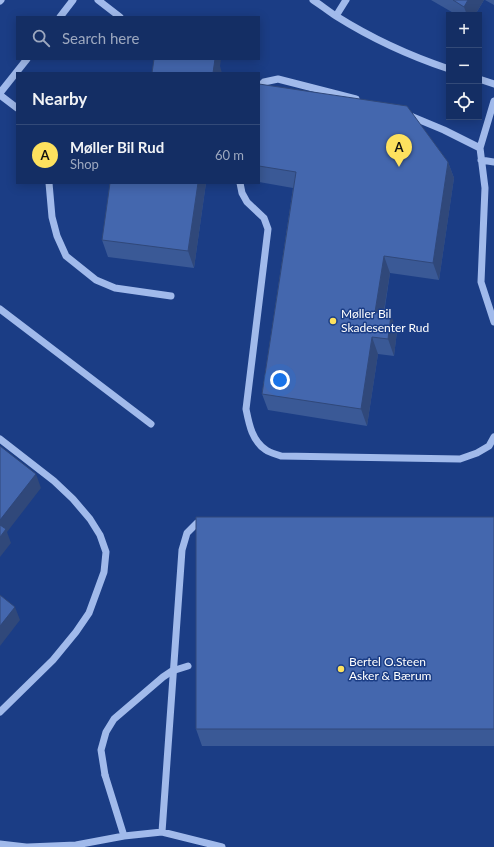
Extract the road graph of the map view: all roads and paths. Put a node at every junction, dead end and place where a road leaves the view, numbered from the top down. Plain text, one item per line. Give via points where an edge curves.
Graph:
1 (73, 0) edge
2 (98, 0) edge
3 (313, 0) edge
4 (346, 0) edge
5 (61, 16) edge
6 (119, 16) edge
7 (336, 16) junction
8 (26, 60) edge
9 (446, 68) edge
10 (17, 72) edge
11 (16, 73) edge
12 (482, 80) edge
13 (494, 84) edge
14 (260, 86) edge
15 (0, 94) edge
16 (362, 101) edge
17 (494, 101) edge
18 (16, 107) edge
19 (400, 112) edge
20 (480, 148) junction
21 (482, 160) junction
22 (494, 162) edge
23 (49, 184) edge
24 (240, 184) edge
25 (170, 296) dead end
26 (0, 309) edge
27 (494, 322) edge
28 (151, 424) dead end
29 (494, 437) edge
30 (0, 439) edge
31 (211, 521) edge
32 (188, 666) dead end
33 (0, 712) edge
34 (162, 832) junction
35 (124, 836) junction
36 (0, 844) edge
37 (27, 847) edge
38 (222, 847) edge

1 - 5 street
2 - 6 street
3 - 7 street
4 - 7 street
7 - 9 street via 384,43
8 - 10 street
11 - 15 street
12 - 13 street
14 - 16 street via 264,82 278,79
15 - 18 street
17 - 20 street
19 - 20 street
20 - 21 street
21 - 22 street
21 - 27 street via 485,188 481,282
23 - 25 street via 52,217 66,256 96,280 115,288
24 - 29 street via 247,202 264,218 268,229 246,408 255,440 266,450 281,456 460,459 477,454 489,446
26 - 28 street
30 - 33 street via 73,499 100,535 106,552 104,572 89,613 53,660
31 - 34 street via 197,523 187,533 182,550
32 - 35 street, bridge via 163,677 114,719 106,732 101,750 104,775
34 - 35 street
34 - 38 street
35 - 37 street via 76,844
36 - 37 street

